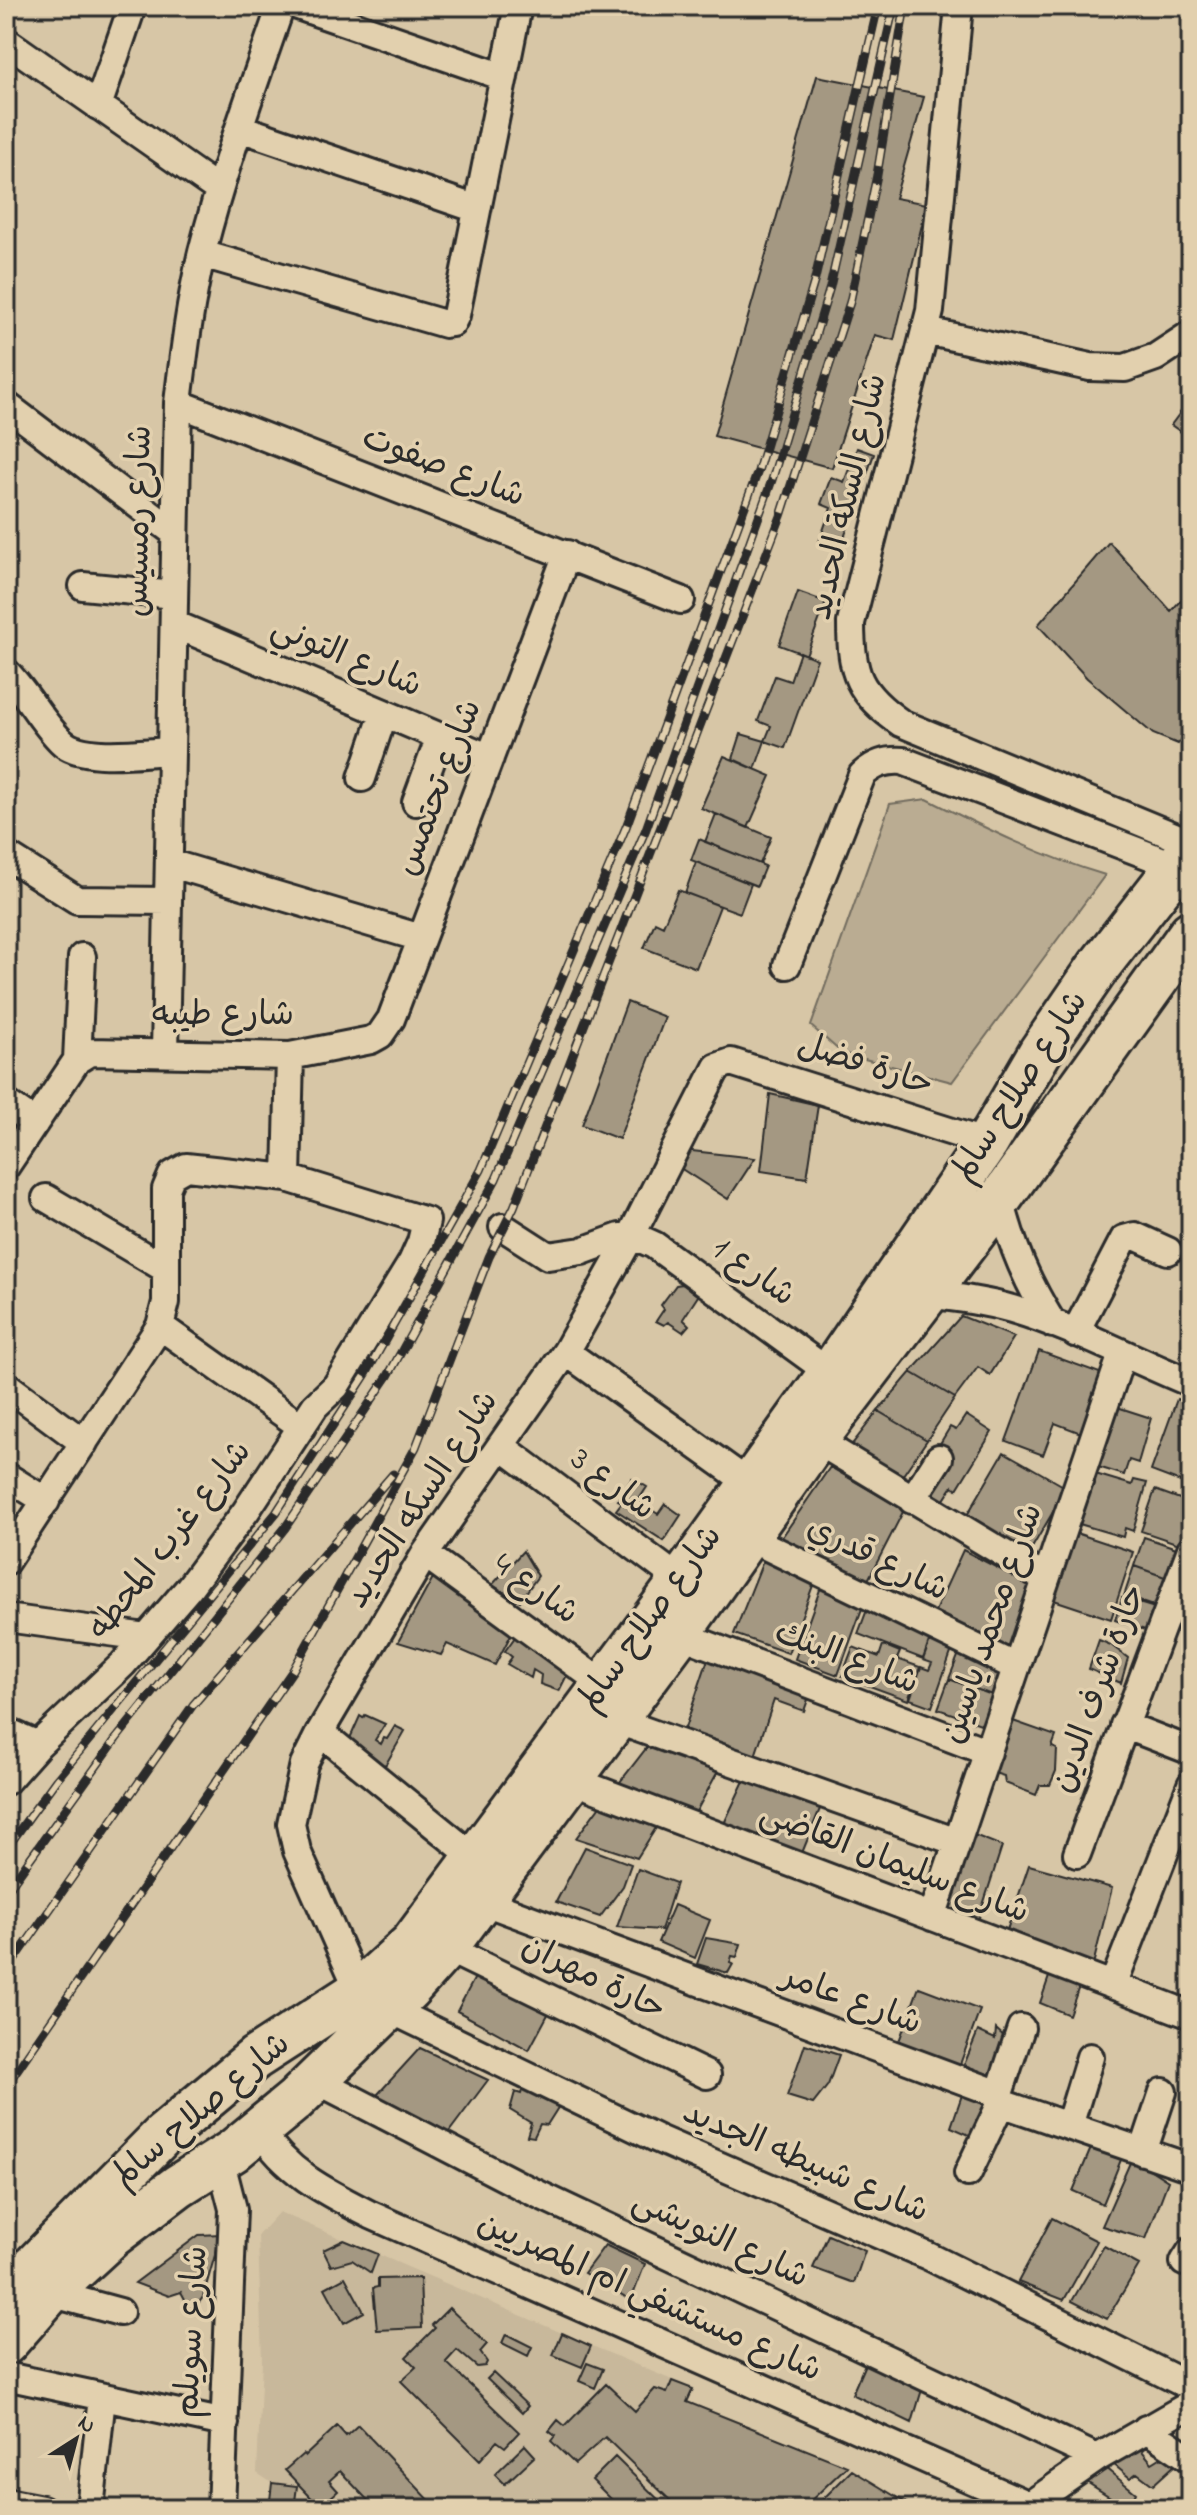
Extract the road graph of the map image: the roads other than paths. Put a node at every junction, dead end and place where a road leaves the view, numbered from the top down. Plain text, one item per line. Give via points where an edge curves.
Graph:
1 (281, 6) edge
2 (298, 6) edge
3 (518, 6) edge
4 (959, 6) edge
5 (132, 7) edge
6 (6, 41) edge
7 (504, 77) junction
8 (98, 106) junction
9 (240, 128) junction
10 (219, 190) junction
11 (477, 209) junction
12 (202, 254) junction
13 (926, 331) junction
14 (1191, 334) edge
15 (178, 403) junction
16 (6, 405) edge
17 (175, 533) junction
18 (567, 554) junction
19 (83, 586) dead end
20 (174, 595) junction
21 (681, 600) dead end
22 (174, 624) junction
23 (6, 672) edge
24 (384, 713) junction
25 (440, 737) junction
26 (171, 751) junction
27 (490, 758) junction
28 (362, 778) dead end
29 (416, 802) dead end
30 (1186, 852) edge
31 (6, 855) edge
32 (169, 863) junction
33 (168, 901) junction
34 (1191, 932) edge
35 (421, 938) junction
36 (82, 957) dead end
37 (787, 965) dead end
38 (371, 1040) joint
39 (165, 1052) junction
40 (290, 1056) junction
41 (77, 1060) junction
42 (721, 1064) joint
43 (1094, 1064) junction
44 (6, 1103) edge
45 (35, 1123) junction
46 (987, 1143) junction
47 (6, 1166) edge
48 (287, 1178) junction
49 (46, 1198) dead end
50 (1000, 1199) junction
51 (503, 1227) dead end
52 (630, 1238) junction
53 (1168, 1251) dead end
54 (166, 1269) junction
55 (926, 1294) junction
56 (160, 1326) junction
57 (1064, 1328) junction
58 (566, 1352) junction
59 (1122, 1354) junction
60 (830, 1373) junction
61 (1191, 1383) edge
62 (6, 1385) edge
63 (309, 1417) junction
64 (816, 1440) junction
65 (84, 1443) junction
66 (501, 1446) junction
67 (939, 1458) dead end
68 (6, 1476) edge
69 (750, 1484) junction
70 (912, 1500) junction
71 (46, 1501) junction
72 (749, 1538) junction
73 (425, 1554) junction
74 (6, 1561) edge
75 (1188, 1565) edge
76 (1046, 1579) junction
77 (681, 1581) junction
78 (6, 1618) edge
79 (679, 1634) junction
80 (146, 1637) junction
81 (1016, 1667) junction
82 (609, 1702) junction
83 (1124, 1725) junction
84 (6, 1731) edge
85 (320, 1732) junction
86 (38, 1745) junction
87 (1191, 1751) edge
88 (988, 1752) junction
89 (572, 1780) junction
90 (6, 1781) edge
91 (1191, 1785) edge
92 (957, 1842) junction
93 (1077, 1854) dead end
94 (476, 1859) junction
95 (482, 1901) junction
96 (932, 1917) junction
97 (446, 1948) junction
98 (1113, 1985) junction
99 (374, 2000) junction
100 (1191, 2015) edge
101 (1021, 2028) dead end
102 (1090, 2057) dead end
103 (255, 2058) junction
104 (707, 2075) dead end
105 (316, 2080) junction
106 (1163, 2092) dead end
107 (1000, 2099) junction
108 (1069, 2126) junction
109 (260, 2130) junction
110 (163, 2135) junction
111 (1143, 2152) junction
112 (213, 2163) junction
113 (1191, 2168) edge
114 (968, 2173) dead end
115 (50, 2293) junction
116 (6, 2294) edge
117 (120, 2312) dead end
118 (6, 2343) edge
119 (6, 2376) edge
120 (1191, 2387) edge
121 (102, 2397) junction
122 (1191, 2404) edge
123 (225, 2423) junction
124 (1146, 2429) junction
125 (1097, 2458) junction
126 (1191, 2459) edge
127 (6, 2502) edge
128 (1027, 2507) edge
129 (42, 2509) edge
130 (90, 2509) edge
131 (221, 2509) edge

1 - 9 street, شارع رمسيس
2 - 7 street
3 - 7 street
4 - 13 street, شارع السكة الحديد
5 - 8 street
6 - 8 street
7 - 11 street
8 - 10 street
9 - 10 street, شارع رمسيس
9 - 11 street
10 - 12 street, شارع رمسيس
11 - 12 street via 452,323
12 - 15 street, شارع رمسيس
13 - 14 street via 1090,367 1125,368 1156,357
13 - 30 street, شارع السكة الحديد via 851,623 851,660 861,685 901,723
15 - 17 street, شارع رمسيس
15 - 18 street, شارع صفوت
16 - 17 street
17 - 20 street, شارع رمسيس
18 - 21 street, شارع صفوت
18 - 27 street, شارع تحتمس
19 - 20 street
20 - 22 street, شارع رمسيس
22 - 24 street, شارع التوني
22 - 26 street, شارع رمسيس
23 - 26 street via 71,749
24 - 25 street, شارع التوني
24 - 28 street
25 - 27 street, شارع التوني
25 - 29 street
26 - 32 street, شارع رمسيس
27 - 35 street, شارع تحتمس
30 - 37 street via 887,760 862,775
30 - 43 highway via 1185,897 1102,1016 1092,1041
30 - 46 highway, شارع صلاح سالم via 1040,1052
31 - 33 street via 77,900
32 - 33 street, شارع رمسيس
32 - 35 street
33 - 39 street, شارع رمسيس
34 - 43 highway, شارع صلاح سالم
35 - 38 street, شارع تحتمس via 391,1019
36 - 41 street
38 - 40 street, شارع طيبه
39 - 40 street, شارع طيبه
39 - 41 street, شارع طيبه via 99,1050
40 - 48 street
41 - 45 street
42 - 46 street, حارة فضل via 731,1062
42 - 52 street, شارع السكه الحديد
43 - 50 highway, شارع صلاح سالم
44 - 45 street
45 - 47 street
46 - 60 highway, شارع صلاح سالم
48 - 54 street via 194,1167 172,1175 166,1189
48 - 63 street, شارع غرب المحطه via 426,1221 396,1255
49 - 54 street
50 - 55 highway, شارع صلاح سالم
50 - 57 street via 1023,1271
51 - 52 street via 548,1256
52 - 58 street, شارع السكه الحديد
52 - 60 street, شارع 1 via 654,1245
53 - 57 street via 1135,1236 1124,1239
54 - 56 street
55 - 57 street via 1012,1309
55 - 64 highway, شارع صلاح سالم
56 - 63 street
56 - 65 street
57 - 59 street
58 - 66 street, شارع السكه الحديد
58 - 69 street
59 - 61 street
59 - 76 street, شارع محمد ياسين
60 - 69 highway, شارع صلاح سالم
62 - 65 street
63 - 80 street, شارع غرب المحطه via 246,1511
64 - 70 street
64 - 72 highway, شارع صلاح سالم
65 - 71 street
66 - 73 street, شارع السكه الحديد
66 - 77 street, شارع 3
67 - 70 street
68 - 71 street
69 - 77 highway, شارع صلاح سالم
70 - 76 street
71 - 74 street
72 - 79 highway, شارع صلاح سالم
72 - 81 street, شارع قدري
73 - 82 street, شارع 4
73 - 85 street, شارع السكه الحديد
75 - 83 street, حارة شرف الدين
76 - 81 street, شارع محمد ياسين
77 - 82 highway, شارع صلاح سالم
78 - 80 street
79 - 82 highway, شارع صلاح سالم
79 - 88 street, شارع البنك
80 - 86 street, شارع غرب المحطه
81 - 88 street, شارع محمد ياسين
82 - 89 highway, شارع صلاح سالم
82 - 92 street, شارع 4
82 - 94 highway, شارع صلاح سالم
83 - 87 street
83 - 93 street, حارة شرف الدين
84 - 86 street
85 - 94 street
85 - 99 street, شارع السكه الحديد via 304,1764 291,1824 297,1851
86 - 90 street, شارع غرب المحطه
88 - 92 street, شارع محمد ياسين
89 - 95 highway, شارع صلاح سالم
89 - 96 street, شارع سليمان القاضى
91 - 98 street
92 - 96 street, شارع محمد ياسين
94 - 99 highway, شارع صلاح سالم
95 - 97 highway, شارع صلاح سالم
95 - 107 street, شارع عامر
96 - 98 street, شارع سليمان القاضى
97 - 99 highway, شارع صلاح سالم
97 - 104 street, حارة مهران
98 - 100 street, شارع سليمان القاضى
99 - 103 highway, شارع صلاح سالم
99 - 105 highway, شارع صلاح سالم
99 - 120 street, شارع شبيطه الجديد via 658,2139 928,2256
101 - 107 street
102 - 108 street
103 - 109 highway via 248,2095
103 - 110 highway, شارع صلاح سالم
105 - 109 highway, شارع صلاح سالم
105 - 125 street, شارع النويشى via 523,2187
106 - 111 street
107 - 108 street, شارع عامر
107 - 114 street
108 - 111 street, شارع عامر
109 - 112 highway, شارع صلاح سالم
109 - 128 street, شارع مستشفي ام المصريين via 292,2169 371,2215
110 - 112 highway via 196,2146
110 - 116 highway, شارع صلاح سالم
111 - 113 street, شارع عامر
112 - 115 highway, شارع صلاح سالم via 145,2210
112 - 123 street, شارع سويلم via 225,2178 233,2209
115 - 117 street
115 - 118 highway, شارع صلاح سالم
119 - 121 street
121 - 123 street
121 - 130 street
122 - 124 street
123 - 131 street, شارع سويلم
124 - 125 street
124 - 126 street
125 - 128 street
127 - 129 street

